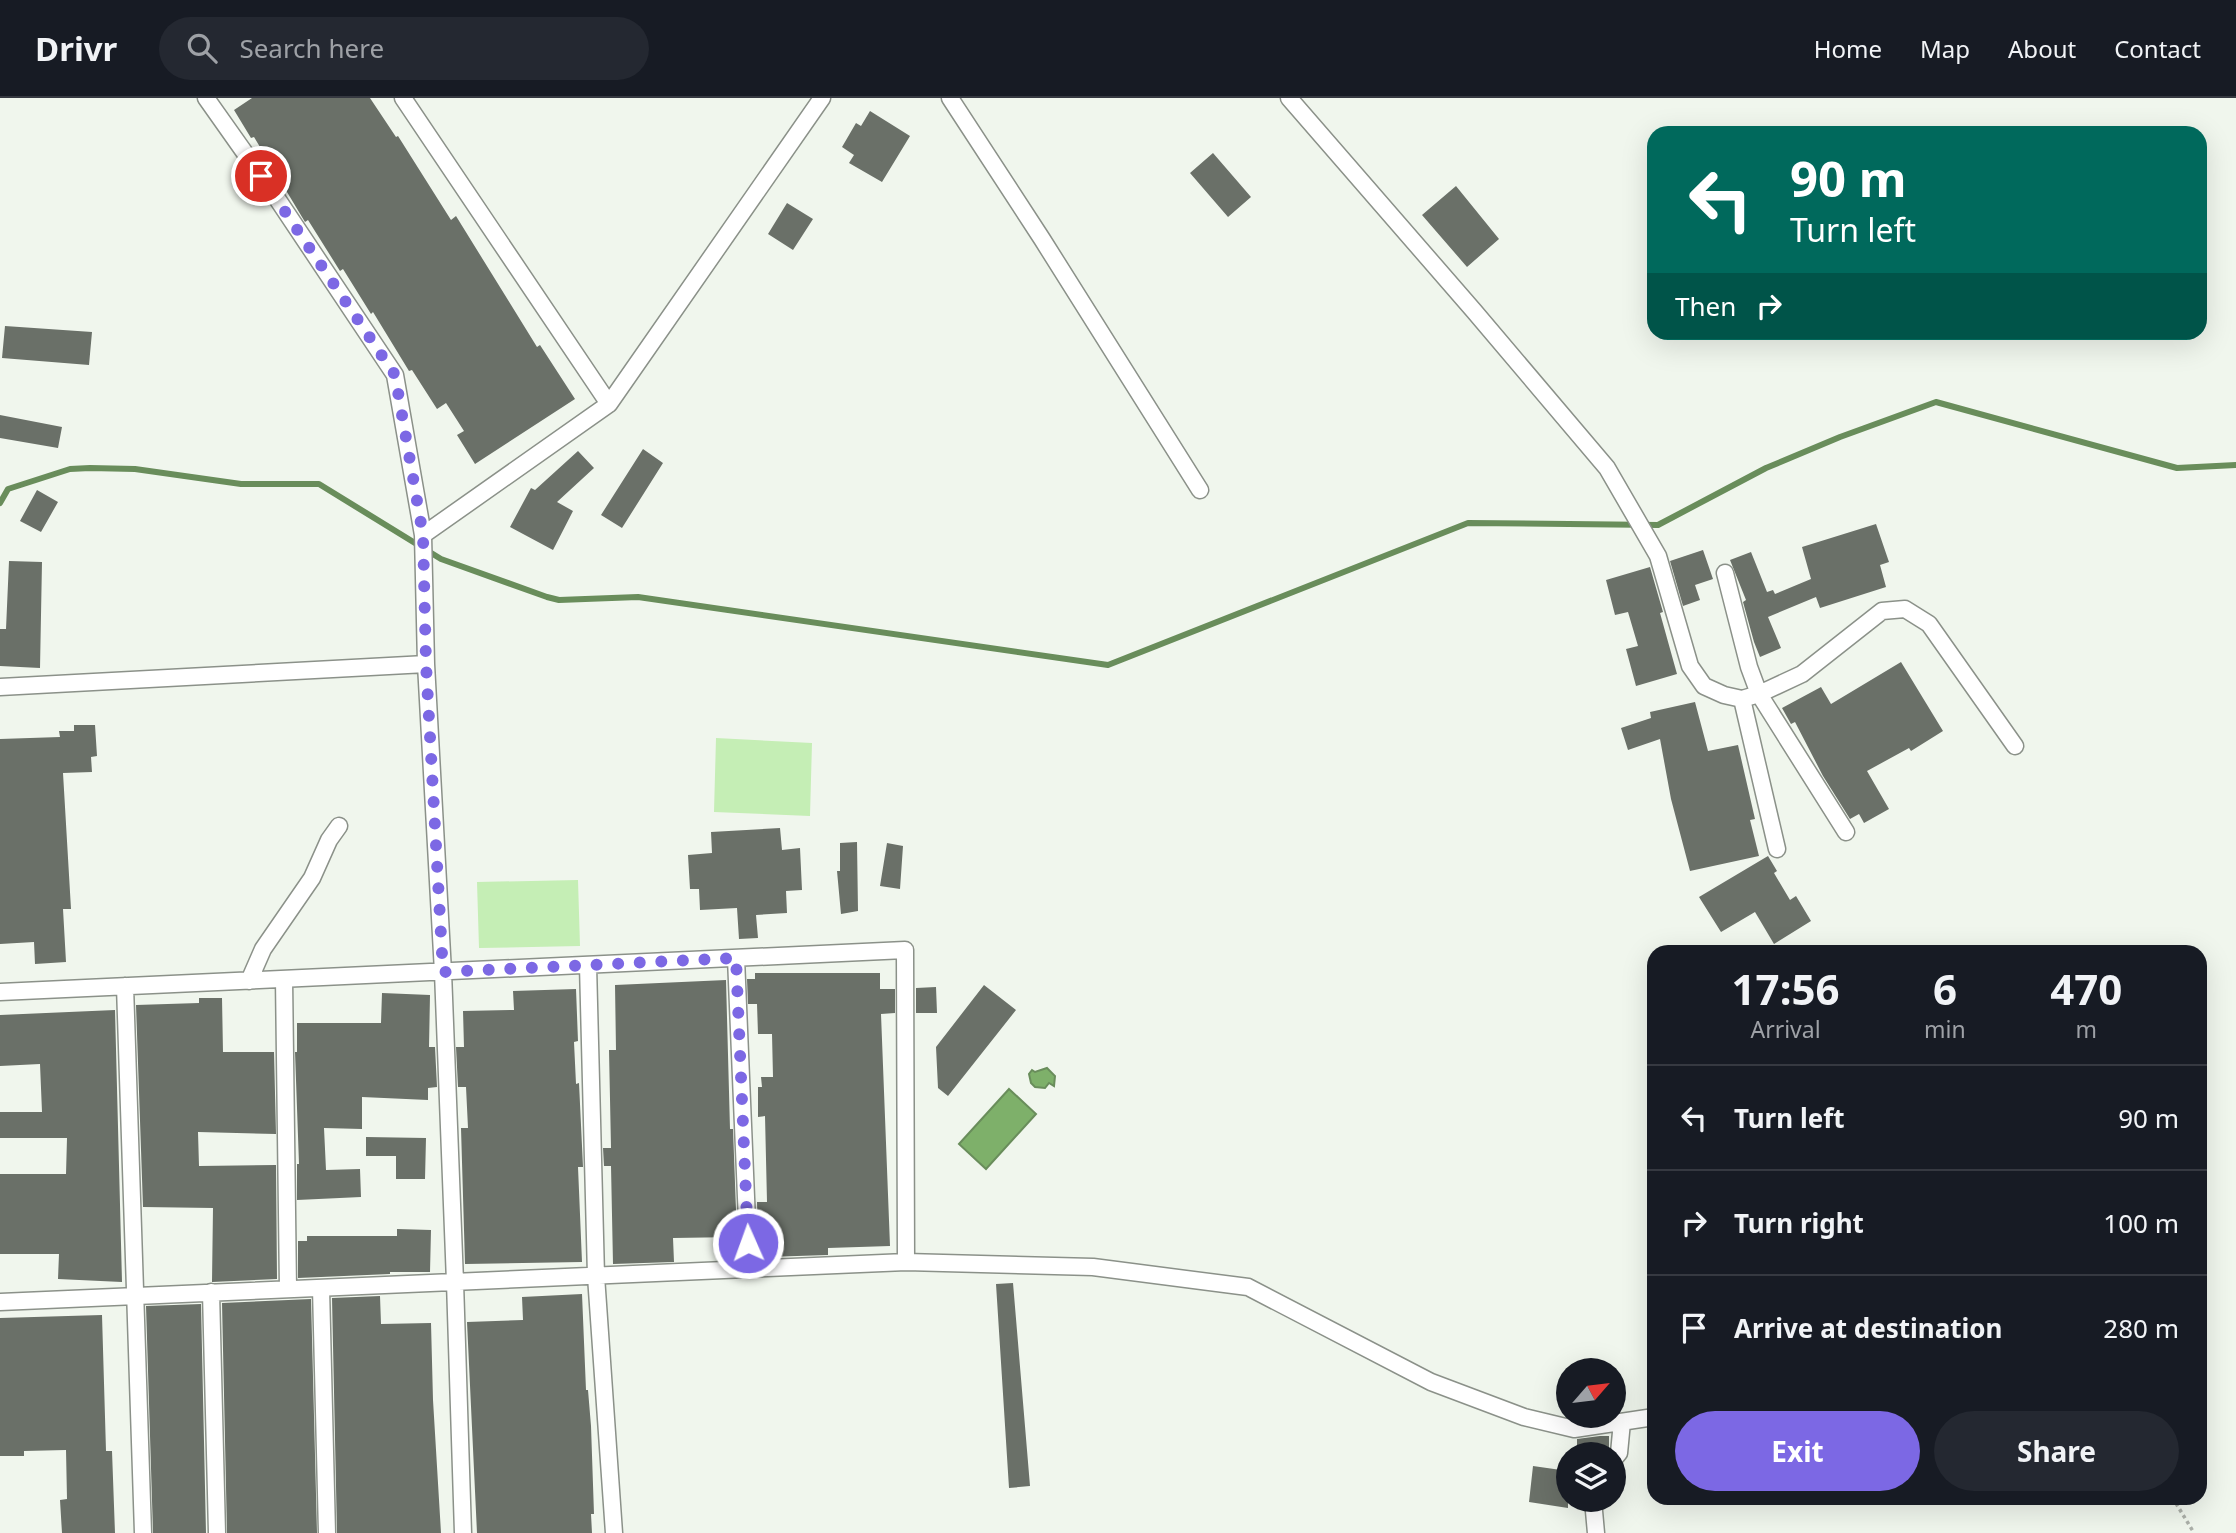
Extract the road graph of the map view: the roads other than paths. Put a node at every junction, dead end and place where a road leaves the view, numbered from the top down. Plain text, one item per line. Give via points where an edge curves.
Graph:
1 (206, 98) edge
2 (403, 98) edge
3 (822, 98) edge
4 (950, 98) edge
5 (1289, 98) edge
6 (609, 404) junction
7 (1200, 490) dead end
8 (423, 535) junction
9 (1725, 573) dead end
10 (426, 664) junction
11 (0, 687) edge
12 (1759, 694) junction
13 (1742, 699) junction
14 (2015, 746) dead end
15 (339, 826) dead end
16 (1846, 832) dead end
17 (1777, 849) dead end
18 (736, 958) junction
19 (588, 965) junction
20 (443, 972) junction
21 (284, 979) junction
22 (249, 981) junction
23 (125, 986) junction
24 (0, 992) edge
25 (906, 1262) junction
26 (749, 1269) junction
27 (596, 1276) junction
28 (455, 1282) junction
29 (321, 1288) junction
30 (288, 1289) junction
31 (211, 1293) junction
32 (135, 1296) junction
33 (0, 1302) edge
34 (1647, 1418) edge
35 (1626, 1421) edge
36 (1556, 1425) edge
37 (1594, 1512) edge
38 (142, 1533) edge
39 (217, 1533) edge
40 (327, 1533) edge
41 (463, 1533) edge
42 (614, 1533) edge
43 (1596, 1533) edge

1 - 8 street via 395,375
2 - 6 street
3 - 6 street
4 - 7 street
5 - 13 street via 1606,468 1658,556 1690,666 1704,686
6 - 8 street
8 - 10 street
9 - 12 street
10 - 11 street
10 - 20 street
12 - 13 street
12 - 14 street via 1801,674 1882,611 1905,609 1929,624
12 - 16 street
13 - 17 street
15 - 22 street via 312,878 263,949
18 - 19 street
18 - 25 street via 905,950
18 - 26 street
19 - 20 street
19 - 27 street
20 - 21 street
20 - 28 street
21 - 22 street
21 - 30 street
22 - 23 street
23 - 24 street
23 - 32 street
25 - 26 street
25 - 36 street via 1093,1267 1248,1287 1431,1382 1524,1418
26 - 27 street
27 - 28 street
27 - 42 street
28 - 29 street
28 - 41 street
29 - 30 street
29 - 40 street
30 - 31 street
31 - 32 street
31 - 39 street
32 - 33 street
32 - 38 street
34 - 35 street
37 - 43 street

